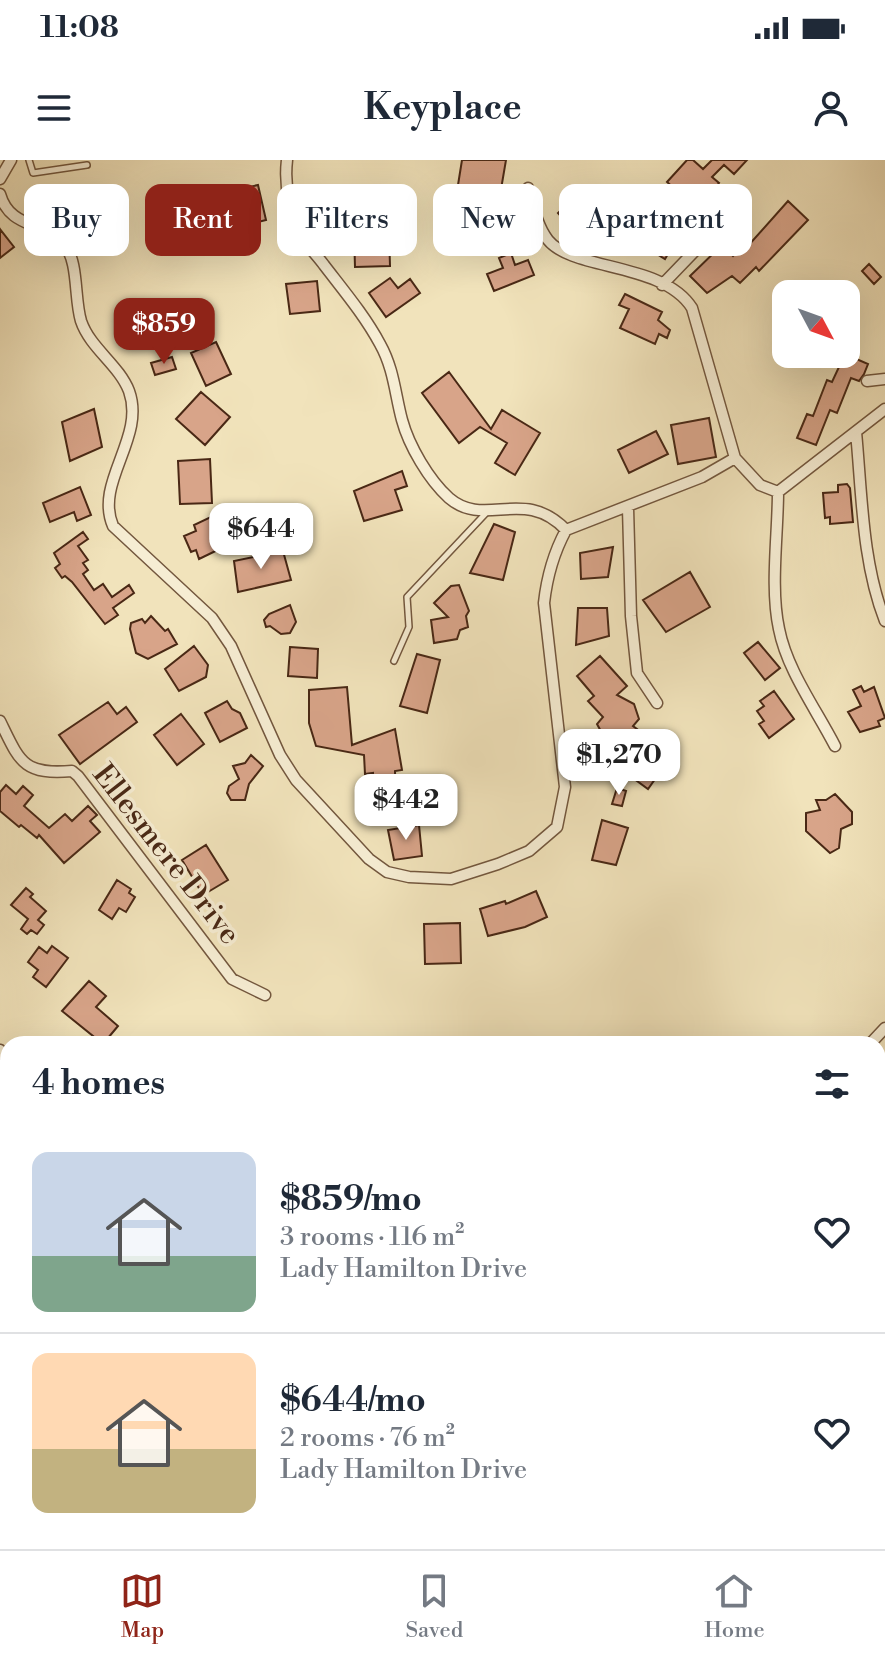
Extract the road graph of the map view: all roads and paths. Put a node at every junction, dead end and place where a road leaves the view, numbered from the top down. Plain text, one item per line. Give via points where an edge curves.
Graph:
1 (11, 160) edge
2 (29, 160) edge
3 (287, 160) edge
4 (87, 165) dead end
5 (0, 179) edge
6 (0, 194) edge
7 (543, 231) edge
8 (690, 256) edge
9 (662, 285) junction
10 (885, 379) edge
11 (867, 381) dead end
12 (885, 409) edge
13 (856, 432) junction
14 (735, 458) junction
15 (778, 492) junction
16 (628, 508) junction
17 (488, 510) junction
18 (566, 530) junction
19 (885, 621) edge
20 (394, 661) dead end
21 (657, 703) dead end
22 (0, 721) edge
23 (835, 746) dead end
24 (265, 995) dead end

1 - 5 street
2 - 4 lane via 33,173
3 - 17 street via 290,211 301,235 363,314 381,346 418,455 450,499
6 - 18 street via 16,220 56,237 67,248 82,325 128,390 130,426 106,510 113,526 212,618 296,780 387,872 451,879 529,851 557,827 565,787 544,603 547,575
7 - 9 street via 572,256 636,272
8 - 9 street
9 - 14 street via 692,308
10 - 11 street
12 - 13 street
13 - 15 street
13 - 19 street via 866,542
14 - 15 street via 760,485
14 - 16 street
15 - 23 street via 779,632
16 - 18 street
16 - 21 street via 637,673
17 - 18 street via 534,508 552,515
17 - 20 lane via 407,597 409,627
22 - 24 street, Ellesmere Drive via 30,769 72,771 78,776 232,979

